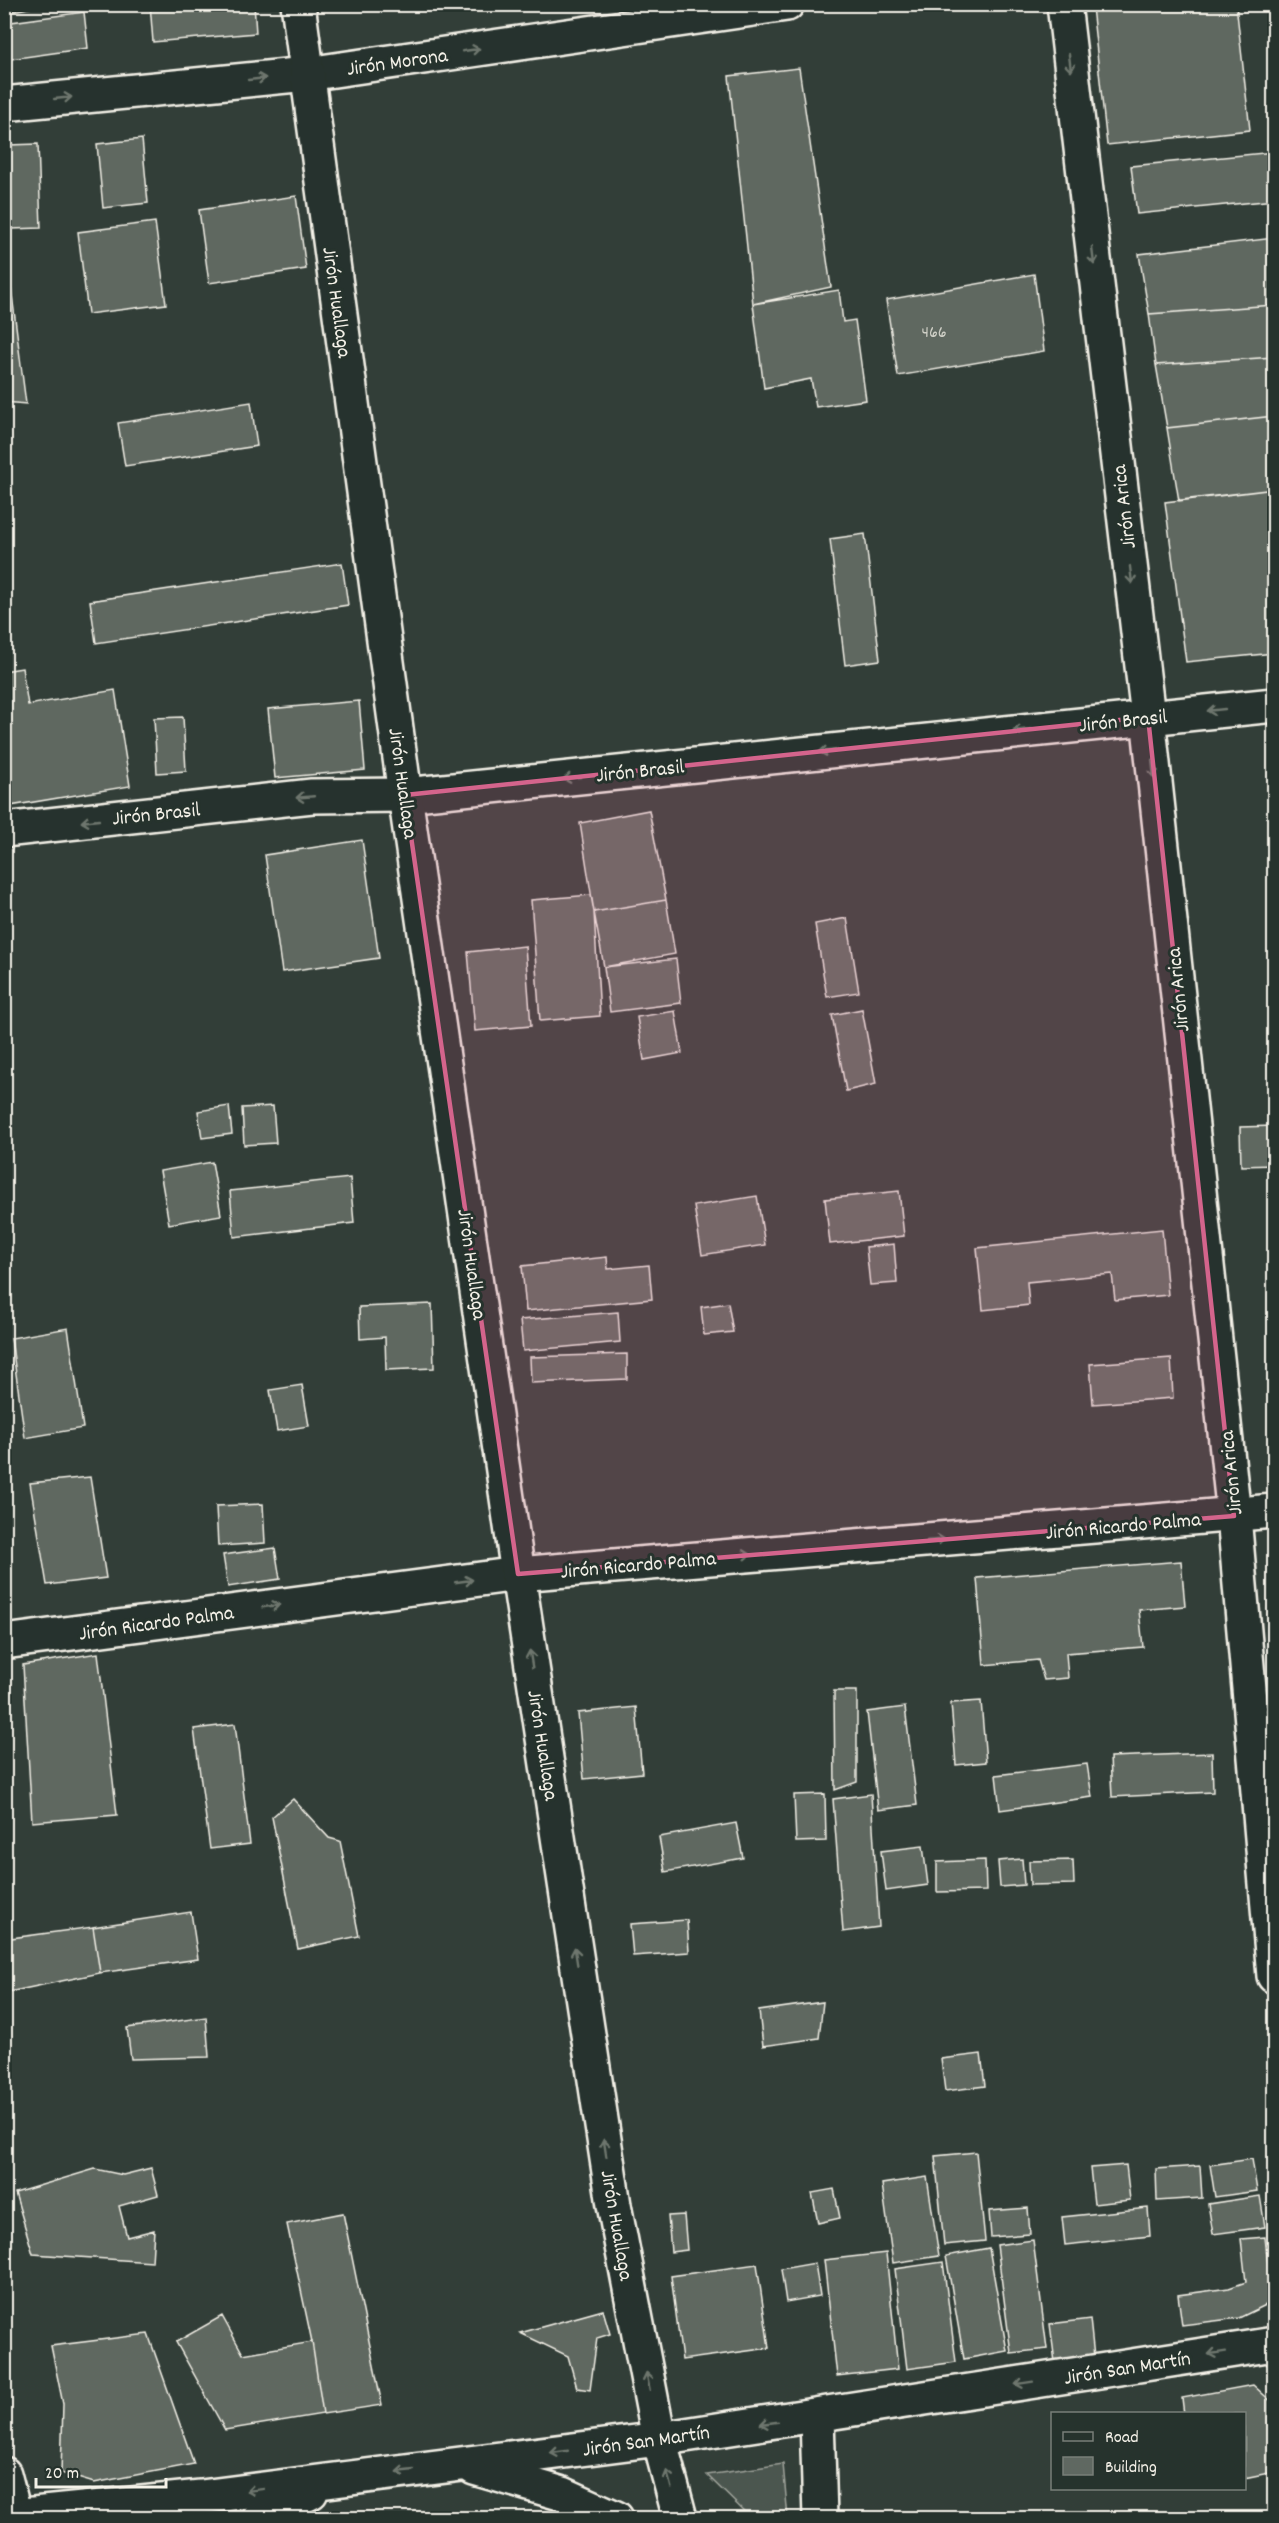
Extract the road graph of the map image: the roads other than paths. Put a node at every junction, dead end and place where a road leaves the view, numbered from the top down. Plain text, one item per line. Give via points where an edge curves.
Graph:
1 (298, 4) edge
2 (787, 4) edge
3 (1064, 4) edge
4 (307, 74) junction
5 (4, 104) edge
6 (1275, 705) edge
7 (1148, 717) junction
8 (405, 795) junction
9 (4, 830) edge
10 (4, 853) edge
11 (1275, 1511) edge
12 (1234, 1516) junction
13 (518, 1574) junction
14 (4, 1642) edge
15 (1275, 1976) edge
16 (1275, 2344) edge
17 (817, 2416) junction
18 (659, 2439) junction
19 (463, 2465) junction
20 (4, 2474) edge
21 (334, 2480) junction
22 (12, 2517) edge
23 (260, 2518) edge
24 (616, 2518) edge
25 (680, 2518) edge
26 (820, 2518) edge

1 - 4 main road, Jirón Huallaga
4 -> 2 main road, Jirón Morona
3 -> 7 main road, Jirón Arica
5 -> 4 main road, Jirón Morona
4 - 8 main road, Jirón Huallaga
6 -> 7 main road, Jirón Brasil
7 -> 8 main road, Jirón Brasil
7 -> 12 main road, Jirón Arica
8 -> 9 main road, Jirón Brasil via 312,796
8 - 10 main road via 313,819
8 - 13 main road, Jirón Huallaga
11 - 12 main road, Jirón Ricardo Palma
13 -> 12 main road, Jirón Ricardo Palma
12 - 15 main road, Jirón Arica
14 -> 13 main road, Jirón Ricardo Palma
18 -> 13 main road, Jirón Huallaga via 614,2205
16 -> 17 main road, Jirón San Martín
17 -> 18 main road, Jirón San Martín
17 - 26 main road
18 -> 19 main road, Jirón San Martín
25 -> 18 main road, Jirón Huallaga
19 -> 21 main road, Jirón San Martín
19 - 24 main road via 563,2494
20 - 22 main road
21 -> 22 main road, Jirón San Martín
21 - 23 main road

